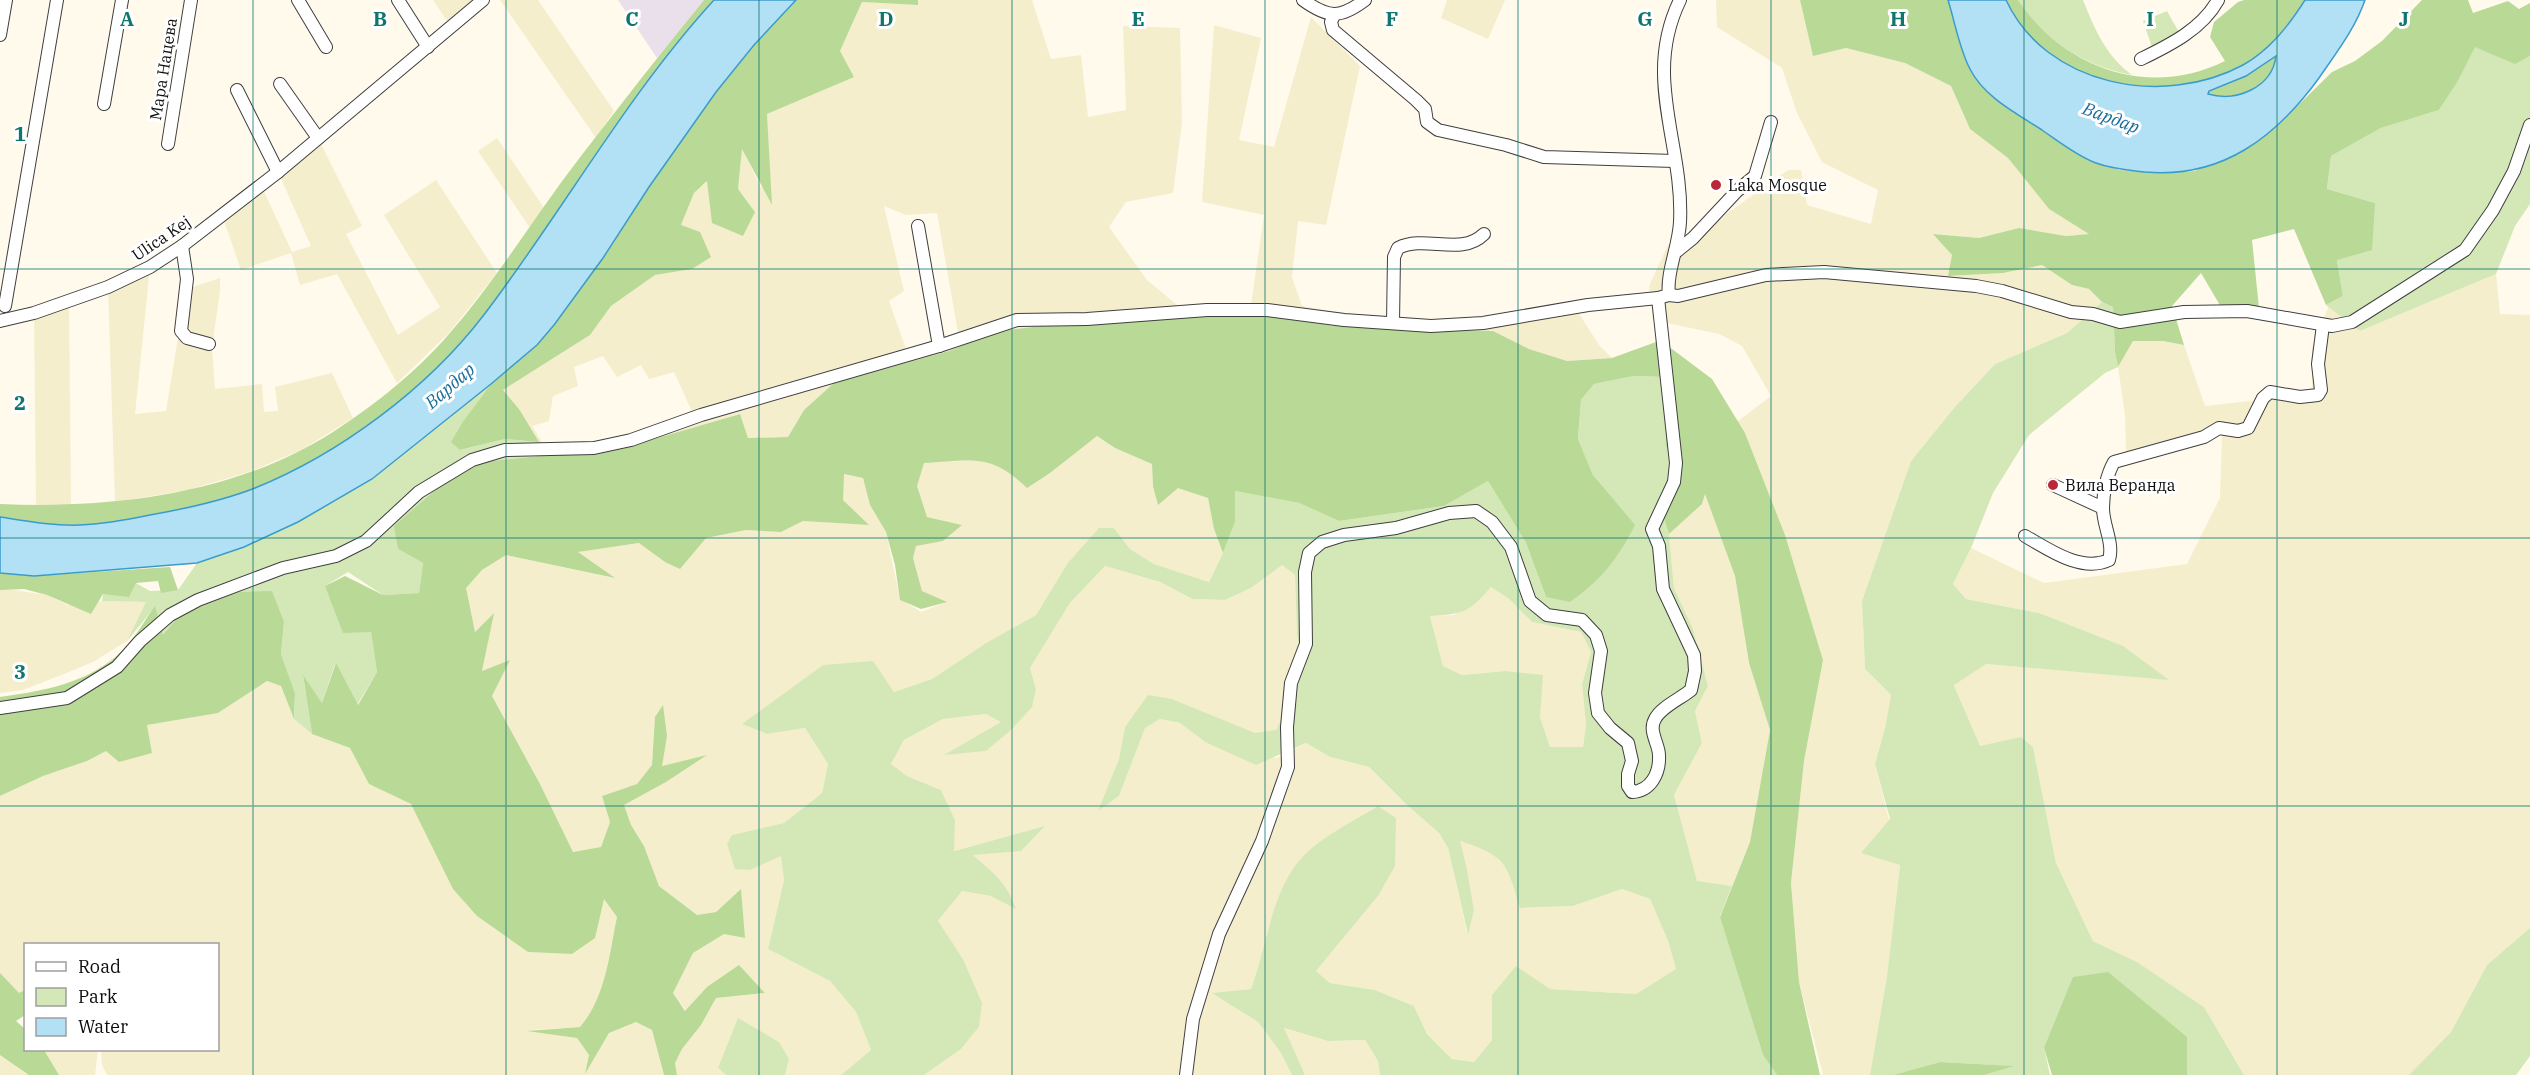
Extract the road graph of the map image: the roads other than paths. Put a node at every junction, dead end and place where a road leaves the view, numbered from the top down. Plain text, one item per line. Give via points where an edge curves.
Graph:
1 (6, 0) edge
2 (57, 0) edge
3 (122, 0) edge
4 (190, 0) edge
5 (298, 0) edge
6 (398, 0) edge
7 (483, 0) edge
8 (1303, 0) edge
9 (1365, 0) edge
10 (1680, 0) edge
11 (2218, 0) edge
12 (1334, 15) junction
13 (0, 35) edge
14 (326, 47) dead end
15 (428, 47) junction
16 (2141, 59) dead end
17 (280, 84) dead end
18 (237, 90) dead end
19 (104, 104) dead end
20 (1771, 122) dead end
21 (2530, 125) edge
22 (318, 138) junction
23 (168, 144) dead end
24 (1674, 161) junction
25 (278, 172) junction
26 (918, 226) dead end
27 (1484, 234) dead end
28 (182, 246) junction
29 (1677, 251) junction
30 (1664, 296) junction
31 (5, 306) dead end
32 (0, 321) edge
33 (1393, 322) junction
34 (2323, 326) junction
35 (209, 344) dead end
36 (939, 346) junction
37 (2053, 485) dead end
38 (2103, 508) junction
39 (2025, 536) dead end
40 (0, 708) edge
41 (1186, 1075) edge

1 - 13 street
2 - 31 street
3 - 19 street
4 - 23 street, Мара Нацева
5 - 14 street
6 - 15 street
7 - 15 street, Ulica Kej
8 - 12 street
9 - 12 street
10 - 24 street via 1664,62 1664,102
11 - 16 street via 2187,34
12 - 24 street via 1333,30 1416,100 1425,109 1427,123 1438,130 1544,157
15 - 22 street, Ulica Kej
17 - 22 street
18 - 25 street
20 - 29 street via 1755,176
21 - 34 street via 2514,171 2465,250 2352,322
22 - 25 street, Ulica Kej
24 - 29 street via 1680,221
25 - 28 street, Ulica Kej
26 - 36 street
27 - 33 street via 1465,245 1411,244 1398,248 1394,257
28 - 32 street, Ulica Kej via 108,288
28 - 35 street via 187,279 182,334
29 - 30 street
30 - 33 street via 1483,323 1431,326
30 - 34 street via 1693,294 1766,275 1824,272 1976,286 2120,322 2184,312 2247,311
30 - 41 street via 1676,463 1674,482 1652,529 1659,546 1663,589 1694,655 1695,671 1691,690 1659,712 1653,721 1659,754 1652,783 1646,789 1632,792 1628,786 1632,761 1628,743 1598,713 1595,693 1601,651 1596,635 1582,620 1547,615 1530,601 1511,547 1492,522 1476,511 1449,513 1322,542 1309,552 1305,573 1306,644 1291,683 1288,767 1262,841 1219,934 1193,1019
33 - 36 street via 1267,310 1035,319 1017,320
34 - 38 street via 2319,395 2300,397 2270,392 2248,428 2219,428 2204,437 2114,462
36 - 40 street via 758,397 631,440 586,448 505,450 472,460 419,492 366,541 336,556 284,568 198,600 170,615 117,667 67,698
37 - 38 street
38 - 39 street via 2109,560 2069,560

